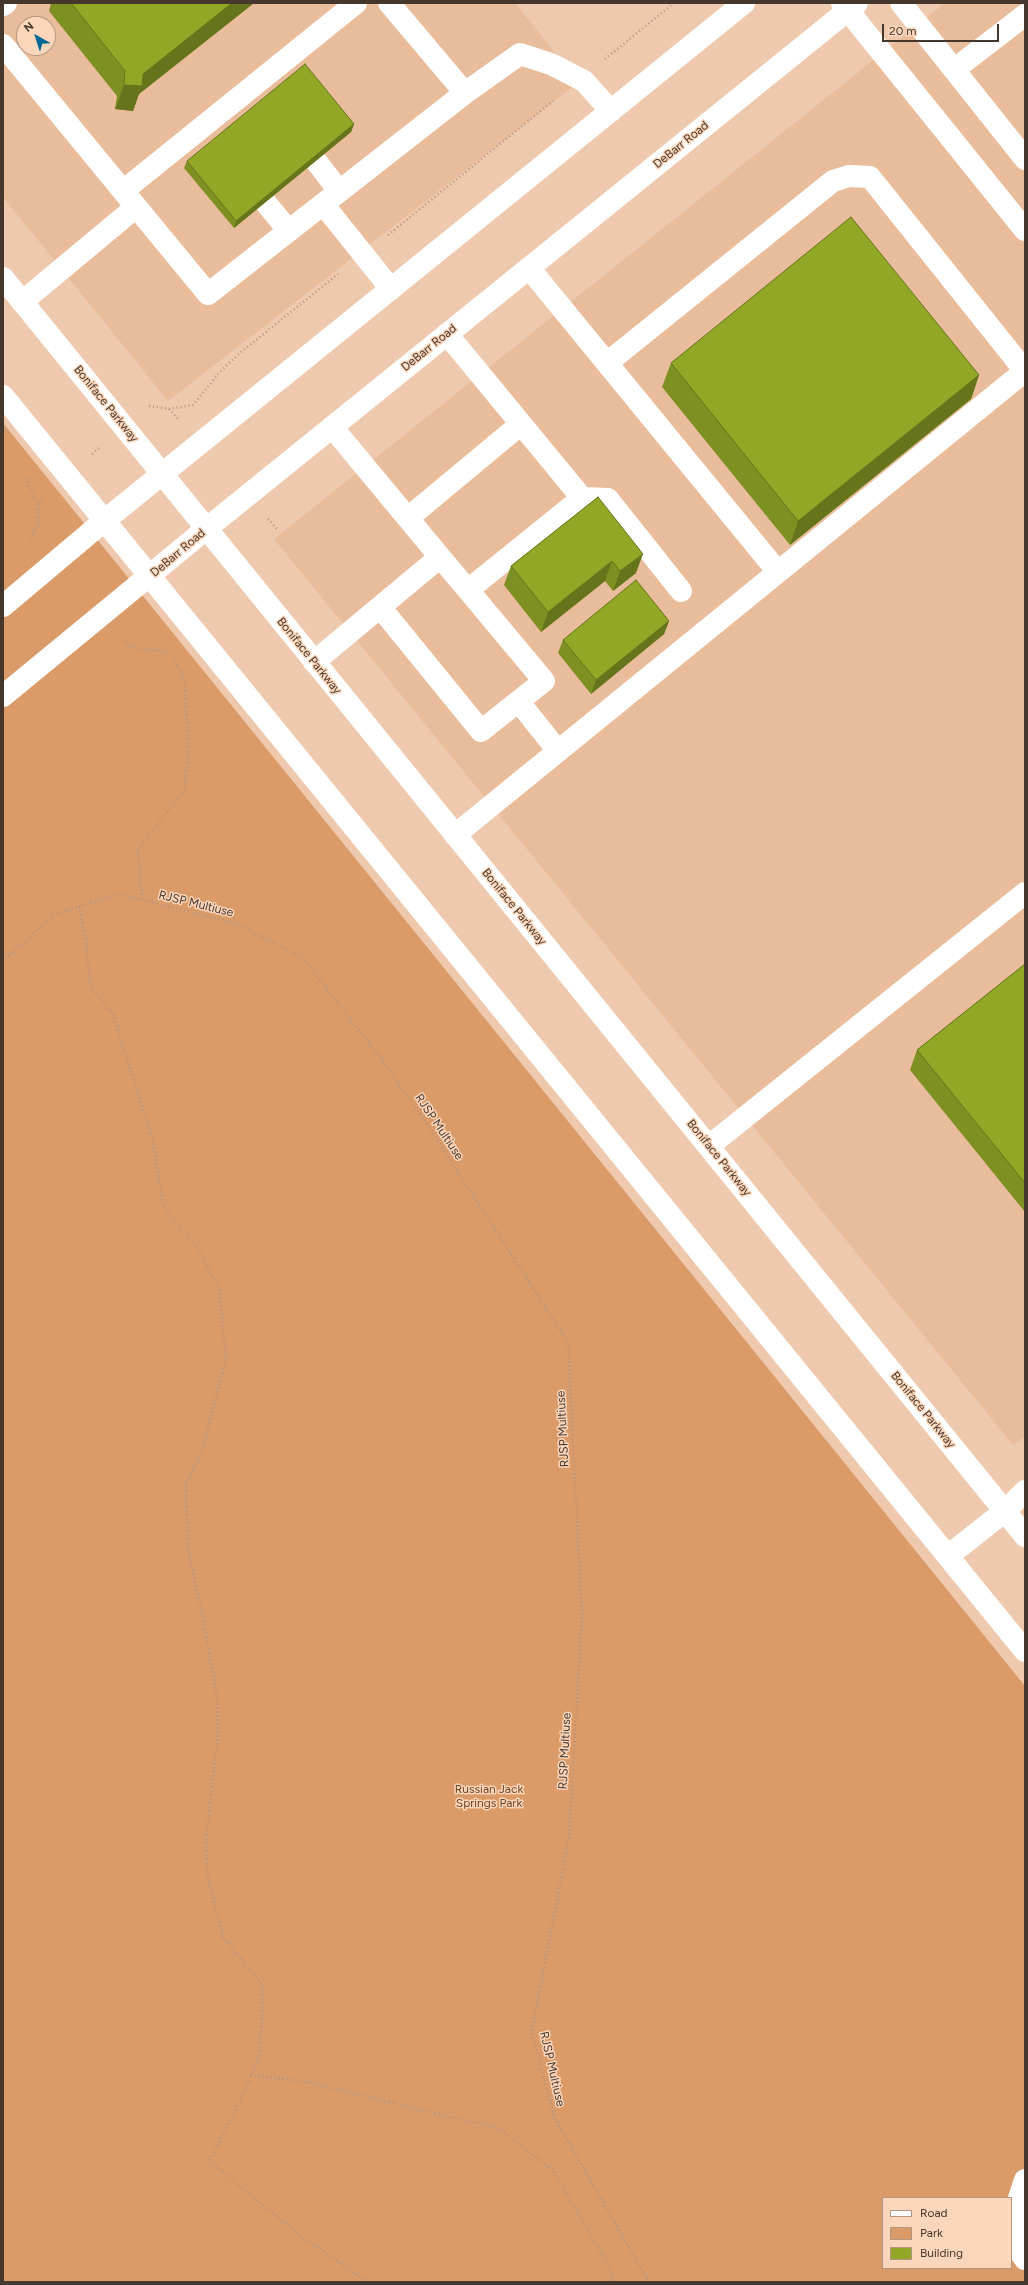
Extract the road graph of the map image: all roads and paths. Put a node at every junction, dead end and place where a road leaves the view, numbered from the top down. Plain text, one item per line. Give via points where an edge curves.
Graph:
1 (6, 3) edge
2 (356, 3) edge
3 (389, 3) edge
4 (674, 3) edge
5 (744, 3) edge
6 (901, 3) edge
7 (3, 5) edge
8 (849, 5) edge
9 (1022, 22) edge
10 (3, 45) edge
11 (955, 69) junction
12 (580, 79) junction
13 (465, 93) junction
14 (611, 111) junction
15 (1025, 159) edge
16 (316, 161) edge
17 (331, 198) junction
18 (130, 199) junction
19 (265, 202) edge
20 (1025, 230) edge
21 (289, 231) junction
22 (364, 254) junction
23 (529, 268) junction
24 (3, 278) edge
25 (391, 289) junction
26 (22, 302) junction
27 (447, 334) junction
28 (607, 363) junction
29 (3, 396) edge
30 (168, 409) junction
31 (521, 424) junction
32 (124, 425) junction
33 (332, 427) junction
34 (200, 444) junction
35 (24, 472) dead end
36 (163, 474) junction
37 (68, 476) junction
38 (247, 496) junction
39 (582, 498) junction
40 (38, 504) junction
41 (408, 518) junction
42 (104, 522) junction
43 (206, 529) junction
44 (278, 530) dead end
45 (28, 543) dead end
46 (440, 557) junction
47 (778, 572) junction
48 (149, 577) junction
49 (468, 590) junction
50 (681, 591) dead end
51 (3, 606) edge
52 (380, 607) junction
53 (130, 647) dead end
54 (314, 662) junction
55 (3, 696) edge
56 (519, 702) junction
57 (558, 751) junction
58 (456, 835) junction
59 (1025, 893) edge
60 (142, 899) junction
61 (79, 907) junction
62 (3, 961) edge
63 (709, 1146) junction
64 (1025, 1491) edge
65 (1005, 1511) junction
66 (1025, 1536) edge
67 (948, 1556) junction
68 (1025, 1651) edge
69 (251, 2076) junction
70 (1025, 2180) edge
71 (1025, 2259) edge
72 (368, 2282) edge
73 (615, 2282) edge
74 (649, 2282) edge

1 - 7 main road
2 - 18 main road via 260,94
3 - 13 main road
4 - 12 path
5 - 14 main road
6 - 11 main road
8 - 20 main road
8 - 23 main road, DeBarr Road
9 - 11 main road
10 - 18 main road
11 - 15 main road
12 - 13 main road via 551,64 520,54
12 - 14 main road
12 - 22 path
13 - 17 main road
14 - 25 main road
16 - 17 main road
17 - 21 main road
17 - 22 main road
18 - 21 main road via 208,294
18 - 26 main road
19 - 21 main road
22 - 25 main road
22 - 30 path via 240,353 219,373 193,405
23 - 27 main road, DeBarr Road
23 - 28 main road
24 - 26 main road, Boniface Parkway
25 - 34 main road
26 - 32 main road, Boniface Parkway
27 - 31 main road
27 - 33 main road, DeBarr Road
28 - 47 main road
28 - 47 main road via 833,181 849,176 870,177 887,196 1025,371
29 - 37 main road
30 - 32 path via 145,405
30 - 34 path
31 - 39 main road
31 - 41 main road
32 - 36 main road, Boniface Parkway
32 - 37 path
33 - 38 main road, DeBarr Road
33 - 41 main road
34 - 36 main road
35 - 40 path
36 - 42 main road
36 - 43 main road, Boniface Parkway
37 - 40 path
37 - 42 main road
38 - 43 main road, DeBarr Road
38 - 44 path
39 - 49 main road
39 - 50 main road via 608,499
40 - 45 path via 38,523
41 - 46 main road
42 - 48 main road
42 - 51 main road
43 - 48 main road, DeBarr Road
43 - 54 main road, Boniface Parkway
46 - 49 main road
46 - 52 main road
47 - 57 main road
48 - 55 main road, DeBarr Road
48 - 67 main road
49 - 56 main road via 544,681
52 - 54 main road
52 - 56 main road via 481,732
53 - 60 path via 169,652 184,677 189,751 184,791 138,849
54 - 58 main road, Boniface Parkway
56 - 57 main road
57 - 58 main road
58 - 63 main road, Boniface Parkway
59 - 63 main road
60 - 61 path, RJSP Multiuse via 119,894
60 - 74 path, RJSP Multiuse via 236,923 302,958 379,1056 431,1130 568,1342 582,1616 569,1836 532,2032 554,2117
61 - 62 path, RJSP Multiuse via 54,914
61 - 69 path via 86,941 90,986 113,1014 154,1140 163,1206 198,1248 219,1288 226,1358 204,1445 186,1485 186,1517 188,1551 216,1689 218,1734 206,1842 208,1881 223,1937 263,1986 260,2054
63 - 65 main road, Boniface Parkway
64 - 65 main road
65 - 66 main road, Boniface Parkway
65 - 67 main road
67 - 68 main road
69 - 72 path via 209,2160 300,2235
69 - 73 path via 302,2081 498,2128 553,2170 607,2263
70 - 71 main road via 1014,2213 1020,2252

